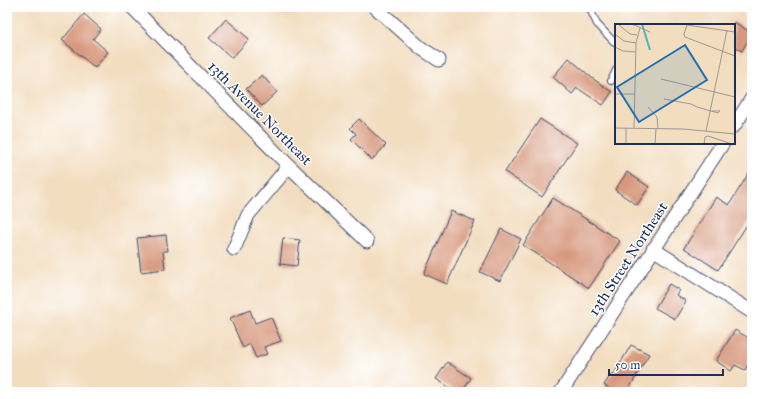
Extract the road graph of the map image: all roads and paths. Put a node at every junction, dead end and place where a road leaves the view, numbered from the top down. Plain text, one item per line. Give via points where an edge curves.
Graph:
1 (132, 7) edge
2 (375, 7) edge
3 (589, 7) edge
4 (615, 43) edge
5 (439, 60) dead end
6 (615, 72) edge
7 (610, 82) dead end
8 (752, 98) edge
9 (735, 124) edge
10 (722, 144) edge
11 (289, 166) junction
12 (367, 241) dead end
13 (234, 249) dead end
14 (653, 249) junction
15 (752, 312) edge
16 (561, 392) edge

1 - 11 street, 13th Avenue Northeast
2 - 5 street via 421,48
3 - 4 lane via 597,24
6 - 7 lane
8 - 9 street
10 - 14 street, 13th Street Northeast
11 - 12 street, 13th Avenue Northeast
11 - 13 street via 248,215
14 - 15 street
14 - 16 street, 13th Street Northeast

